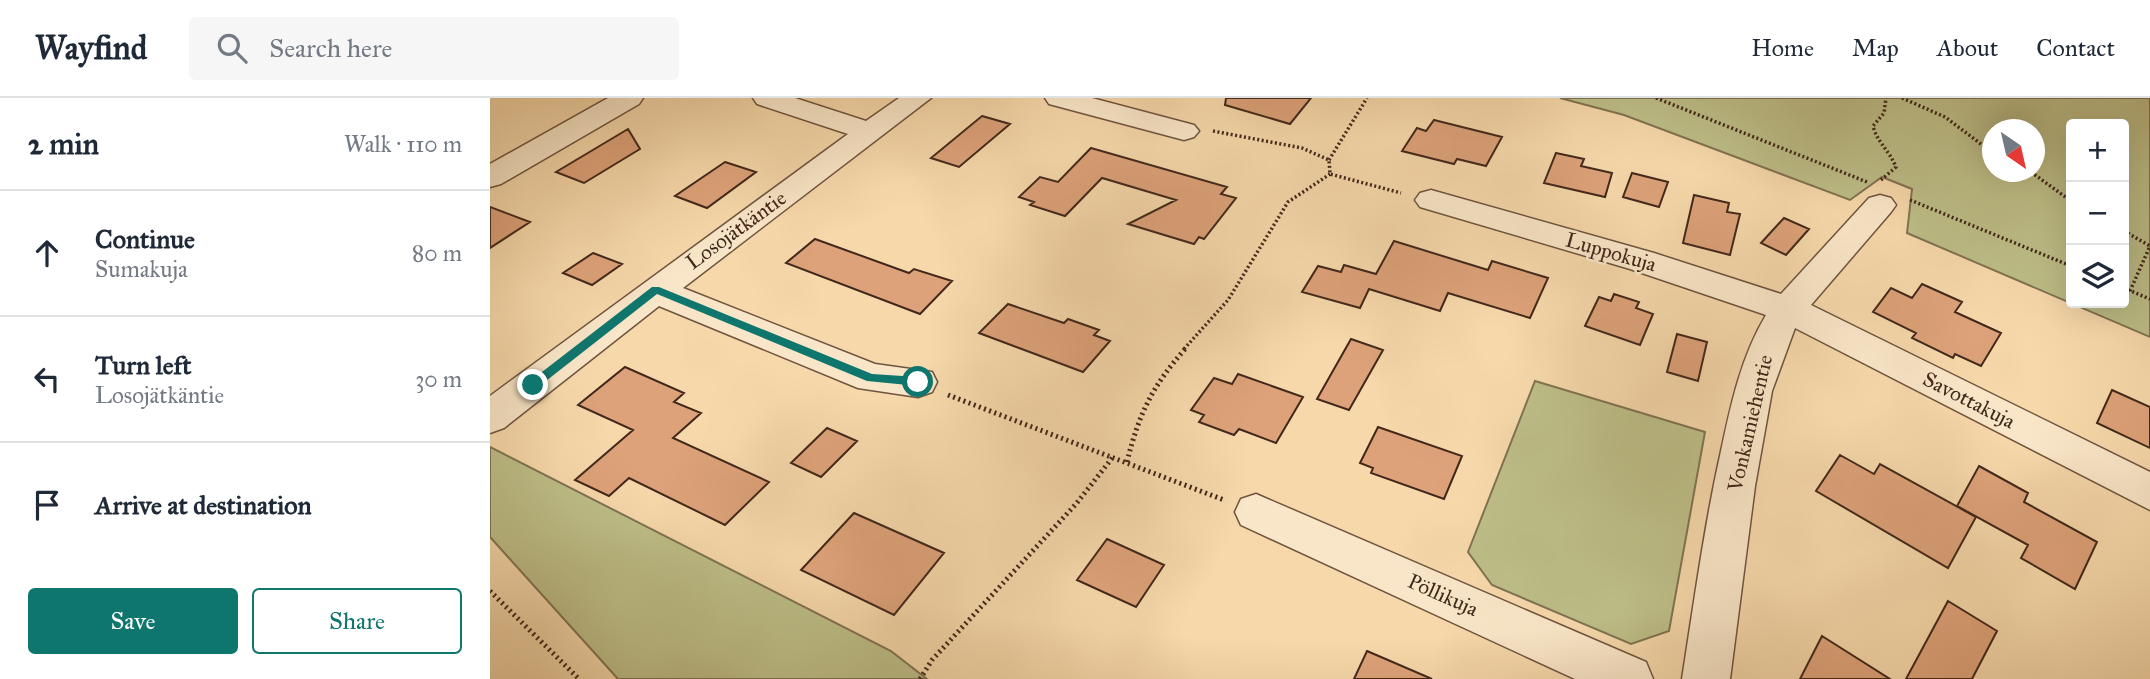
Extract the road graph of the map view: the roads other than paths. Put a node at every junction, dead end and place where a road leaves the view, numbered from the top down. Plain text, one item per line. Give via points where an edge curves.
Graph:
1 (629, 98) edge
2 (767, 98) edge
3 (917, 98) edge
4 (1059, 98) edge
5 (1184, 131) road end
6 (870, 132) junction
7 (490, 177) edge
8 (1877, 195) road end
9 (1431, 200) road end
10 (655, 290) junction
11 (1788, 309) junction
12 (918, 382) road end
13 (490, 417) edge
14 (2150, 492) edge
15 (1256, 512) road end
16 (1629, 679) edge
17 (1706, 679) edge

1 - 7 street
2 - 6 street
3 - 6 street, Losojätkäntie
4 - 5 street
6 - 10 street, Losojätkäntie
8 - 11 street, Vonkamiehentie
9 - 11 street, Luppokuja
10 - 12 street via 871,378
10 - 13 street, Losojätkäntie
11 - 14 street, Savottakuja
11 - 17 street, Vonkamiehentie via 1772,336 1753,391
15 - 16 street, Pöllikuja

